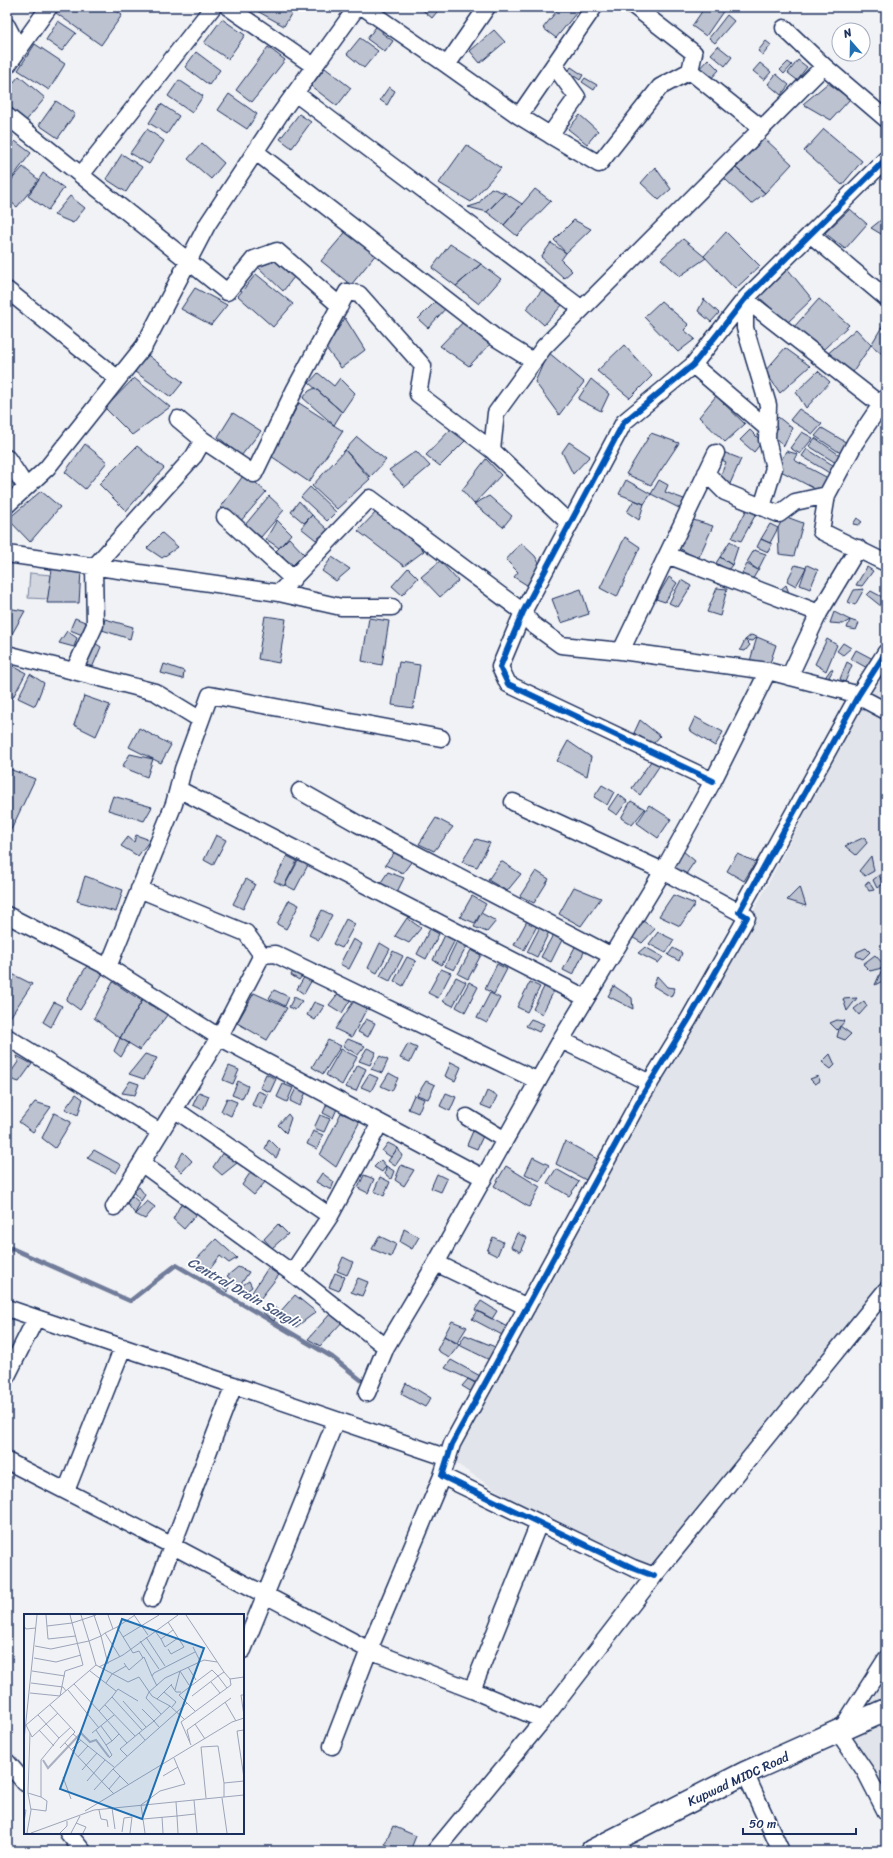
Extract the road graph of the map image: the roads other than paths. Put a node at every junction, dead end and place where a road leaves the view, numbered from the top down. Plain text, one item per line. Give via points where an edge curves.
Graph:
1 (49, 7) edge
2 (213, 7) edge
3 (228, 7) edge
4 (357, 7) edge
5 (363, 7) edge
6 (487, 7) edge
7 (594, 7) edge
8 (635, 7) edge
9 (7, 26) edge
10 (784, 28) dead end
11 (19, 49) junction
12 (447, 65) junction
13 (554, 65) junction
14 (7, 66) edge
15 (314, 66) junction
16 (824, 66) junction
17 (690, 71) junction
18 (295, 93) junction
19 (7, 116) edge
20 (519, 116) junction
21 (886, 119) edge
22 (761, 128) junction
23 (550, 135) junction
24 (256, 152) junction
25 (886, 159) edge
26 (81, 175) junction
27 (810, 234) junction
28 (188, 261) junction
29 (7, 290) edge
30 (886, 298) edge
31 (745, 299) junction
32 (340, 306) junction
33 (582, 309) junction
34 (533, 361) junction
35 (693, 365) junction
36 (118, 379) junction
37 (884, 401) edge
38 (178, 418) dead end
39 (768, 429) junction
40 (203, 440) junction
41 (492, 450) junction
42 (716, 453) dead end
43 (7, 458) edge
44 (706, 473) junction
45 (26, 487) junction
46 (827, 495) junction
47 (7, 504) edge
48 (762, 507) junction
49 (225, 517) dead end
50 (570, 524) junction
51 (858, 548) junction
52 (7, 554) edge
53 (667, 556) junction
54 (886, 563) edge
55 (94, 567) junction
56 (293, 579) junction
57 (279, 592) junction
58 (392, 607) dead end
59 (523, 612) junction
60 (819, 613) junction
61 (621, 651) junction
62 (886, 652) edge
63 (7, 654) edge
64 (74, 671) junction
65 (768, 671) junction
66 (790, 677) junction
67 (858, 696) junction
68 (886, 711) edge
69 (201, 720) junction
70 (441, 738) dead end
71 (713, 780) junction
72 (178, 789) junction
73 (300, 791) dead end
74 (513, 802) dead end
75 (663, 871) junction
76 (139, 889) junction
77 (739, 912) junction
78 (7, 915) edge
79 (262, 955) junction
80 (612, 956) junction
81 (108, 967) junction
82 (586, 998) junction
83 (7, 1037) edge
84 (219, 1037) junction
85 (561, 1040) junction
86 (538, 1081) junction
87 (650, 1083) junction
88 (174, 1109) junction
89 (467, 1117) dead end
90 (380, 1123) junction
91 (160, 1132) junction
92 (505, 1140) junction
93 (141, 1163) junction
94 (484, 1178) junction
95 (114, 1207) dead end
96 (330, 1216) junction
97 (436, 1264) junction
98 (292, 1273) junction
99 (886, 1290) edge
100 (527, 1307) junction
101 (7, 1308) edge
102 (36, 1318) junction
103 (386, 1347) junction
104 (123, 1348) junction
105 (7, 1376) edge
106 (234, 1385) junction
107 (367, 1393) dead end
108 (336, 1420) junction
109 (448, 1458) junction
110 (7, 1461) edge
111 (442, 1476) junction
112 (66, 1491) junction
113 (539, 1522) junction
114 (173, 1546) junction
115 (654, 1576) junction
116 (265, 1595) junction
117 (152, 1599) dead end
118 (244, 1648) edge
119 (369, 1650) junction
120 (886, 1659) edge
121 (472, 1690) junction
122 (886, 1710) edge
123 (543, 1720) junction
124 (838, 1733) junction
125 (332, 1746) dead end
126 (7, 1762) edge
127 (745, 1773) junction
128 (24, 1782) edge
129 (886, 1812) edge
130 (69, 1834) edge
131 (84, 1851) edge
132 (435, 1851) edge
133 (592, 1851) edge
134 (781, 1851) edge

1 - 11 street
2 - 26 street
3 - 15 street
4 - 15 street
5 - 12 street
6 - 12 street
7 - 13 street
8 - 17 street via 694,53
9 - 11 street
10 - 16 street
11 - 14 street
12 - 20 street
13 - 20 street
13 - 23 street via 577,97
15 - 18 street
16 - 21 street
16 - 22 street
17 - 22 street
17 - 23 street via 660,87 599,164
18 - 24 street
18 - 33 street
19 - 26 street
20 - 23 street
22 - 33 street
24 - 28 street via 206,225
24 - 34 street via 496,338
25 - 27 street
26 - 28 street
27 - 30 street
27 - 31 street
28 - 32 street via 227,292 254,259 277,251
28 - 36 street via 144,346
29 - 36 street
31 - 35 street
31 - 37 street
31 - 39 street via 745,328 768,405
32 - 40 street via 295,388 254,474
32 - 41 street via 347,292 359,294 423,366 418,394
33 - 34 street
34 - 41 street via 496,413
35 - 39 street
35 - 50 street via 624,422
36 - 45 street via 47,468
37 - 46 street via 855,444
38 - 40 street
39 - 48 street via 767,440 774,468
40 - 55 street via 194,456
41 - 50 street
42 - 44 street
43 - 45 street
44 - 48 street via 724,492
44 - 53 street
45 - 47 street
46 - 48 street via 795,502 779,514
46 - 51 street via 821,531
49 - 56 street
50 - 59 street
51 - 54 street
51 - 60 street
52 - 55 street
53 - 60 street
53 - 61 street
55 - 57 street
55 - 64 street via 95,625
56 - 57 street
56 - 59 street via 370,498
57 - 58 street via 342,607
59 - 61 street via 532,624 561,645
59 - 71 street via 500,667 508,684
60 - 66 street
61 - 65 street
62 - 67 street
63 - 64 street
64 - 69 street via 155,692
65 - 66 street
65 - 71 street
66 - 67 street
67 - 68 street
67 - 77 street
69 - 70 street via 210,695
69 - 72 street
71 - 75 street
72 - 76 street
72 - 82 street
73 - 80 street via 358,824
74 - 75 street
75 - 77 street
75 - 80 street
76 - 79 street via 246,933
76 - 81 street
77 - 87 street via 747,917
78 - 81 street
79 - 84 street
79 - 86 street via 275,954
80 - 82 street
81 - 84 street
82 - 85 street
83 - 91 street
84 - 88 street
84 - 90 street
85 - 86 street
85 - 87 street
86 - 92 street
87 - 100 street
88 - 91 street
88 - 96 street
89 - 92 street
90 - 94 street
90 - 96 street
91 - 93 street
92 - 94 street
93 - 95 street
93 - 98 street
94 - 97 street
96 - 98 street
97 - 100 street
97 - 103 street
98 - 103 street
99 - 115 street
100 - 109 street via 452,1444
101 - 102 street
102 - 104 street
102 - 105 street
103 - 107 street
104 - 106 street
104 - 112 street
106 - 108 street
106 - 114 street
108 - 109 street
108 - 116 street
109 - 111 street
110 - 112 street
111 - 113 street
111 - 119 street
112 - 114 street
113 - 115 street
113 - 121 street
114 - 116 street
114 - 117 street
115 - 123 street
116 - 118 street
116 - 119 street
119 - 121 street
119 - 125 street
120 - 124 street
121 - 123 street
122 - 124 main road, Kupwad MIDC Road
123 - 132 street
124 - 127 main road, Kupwad MIDC Road
124 - 129 street via 865,1771
126 - 128 street
127 - 133 main road, Kupwad MIDC Road
127 - 134 street
130 - 131 street

